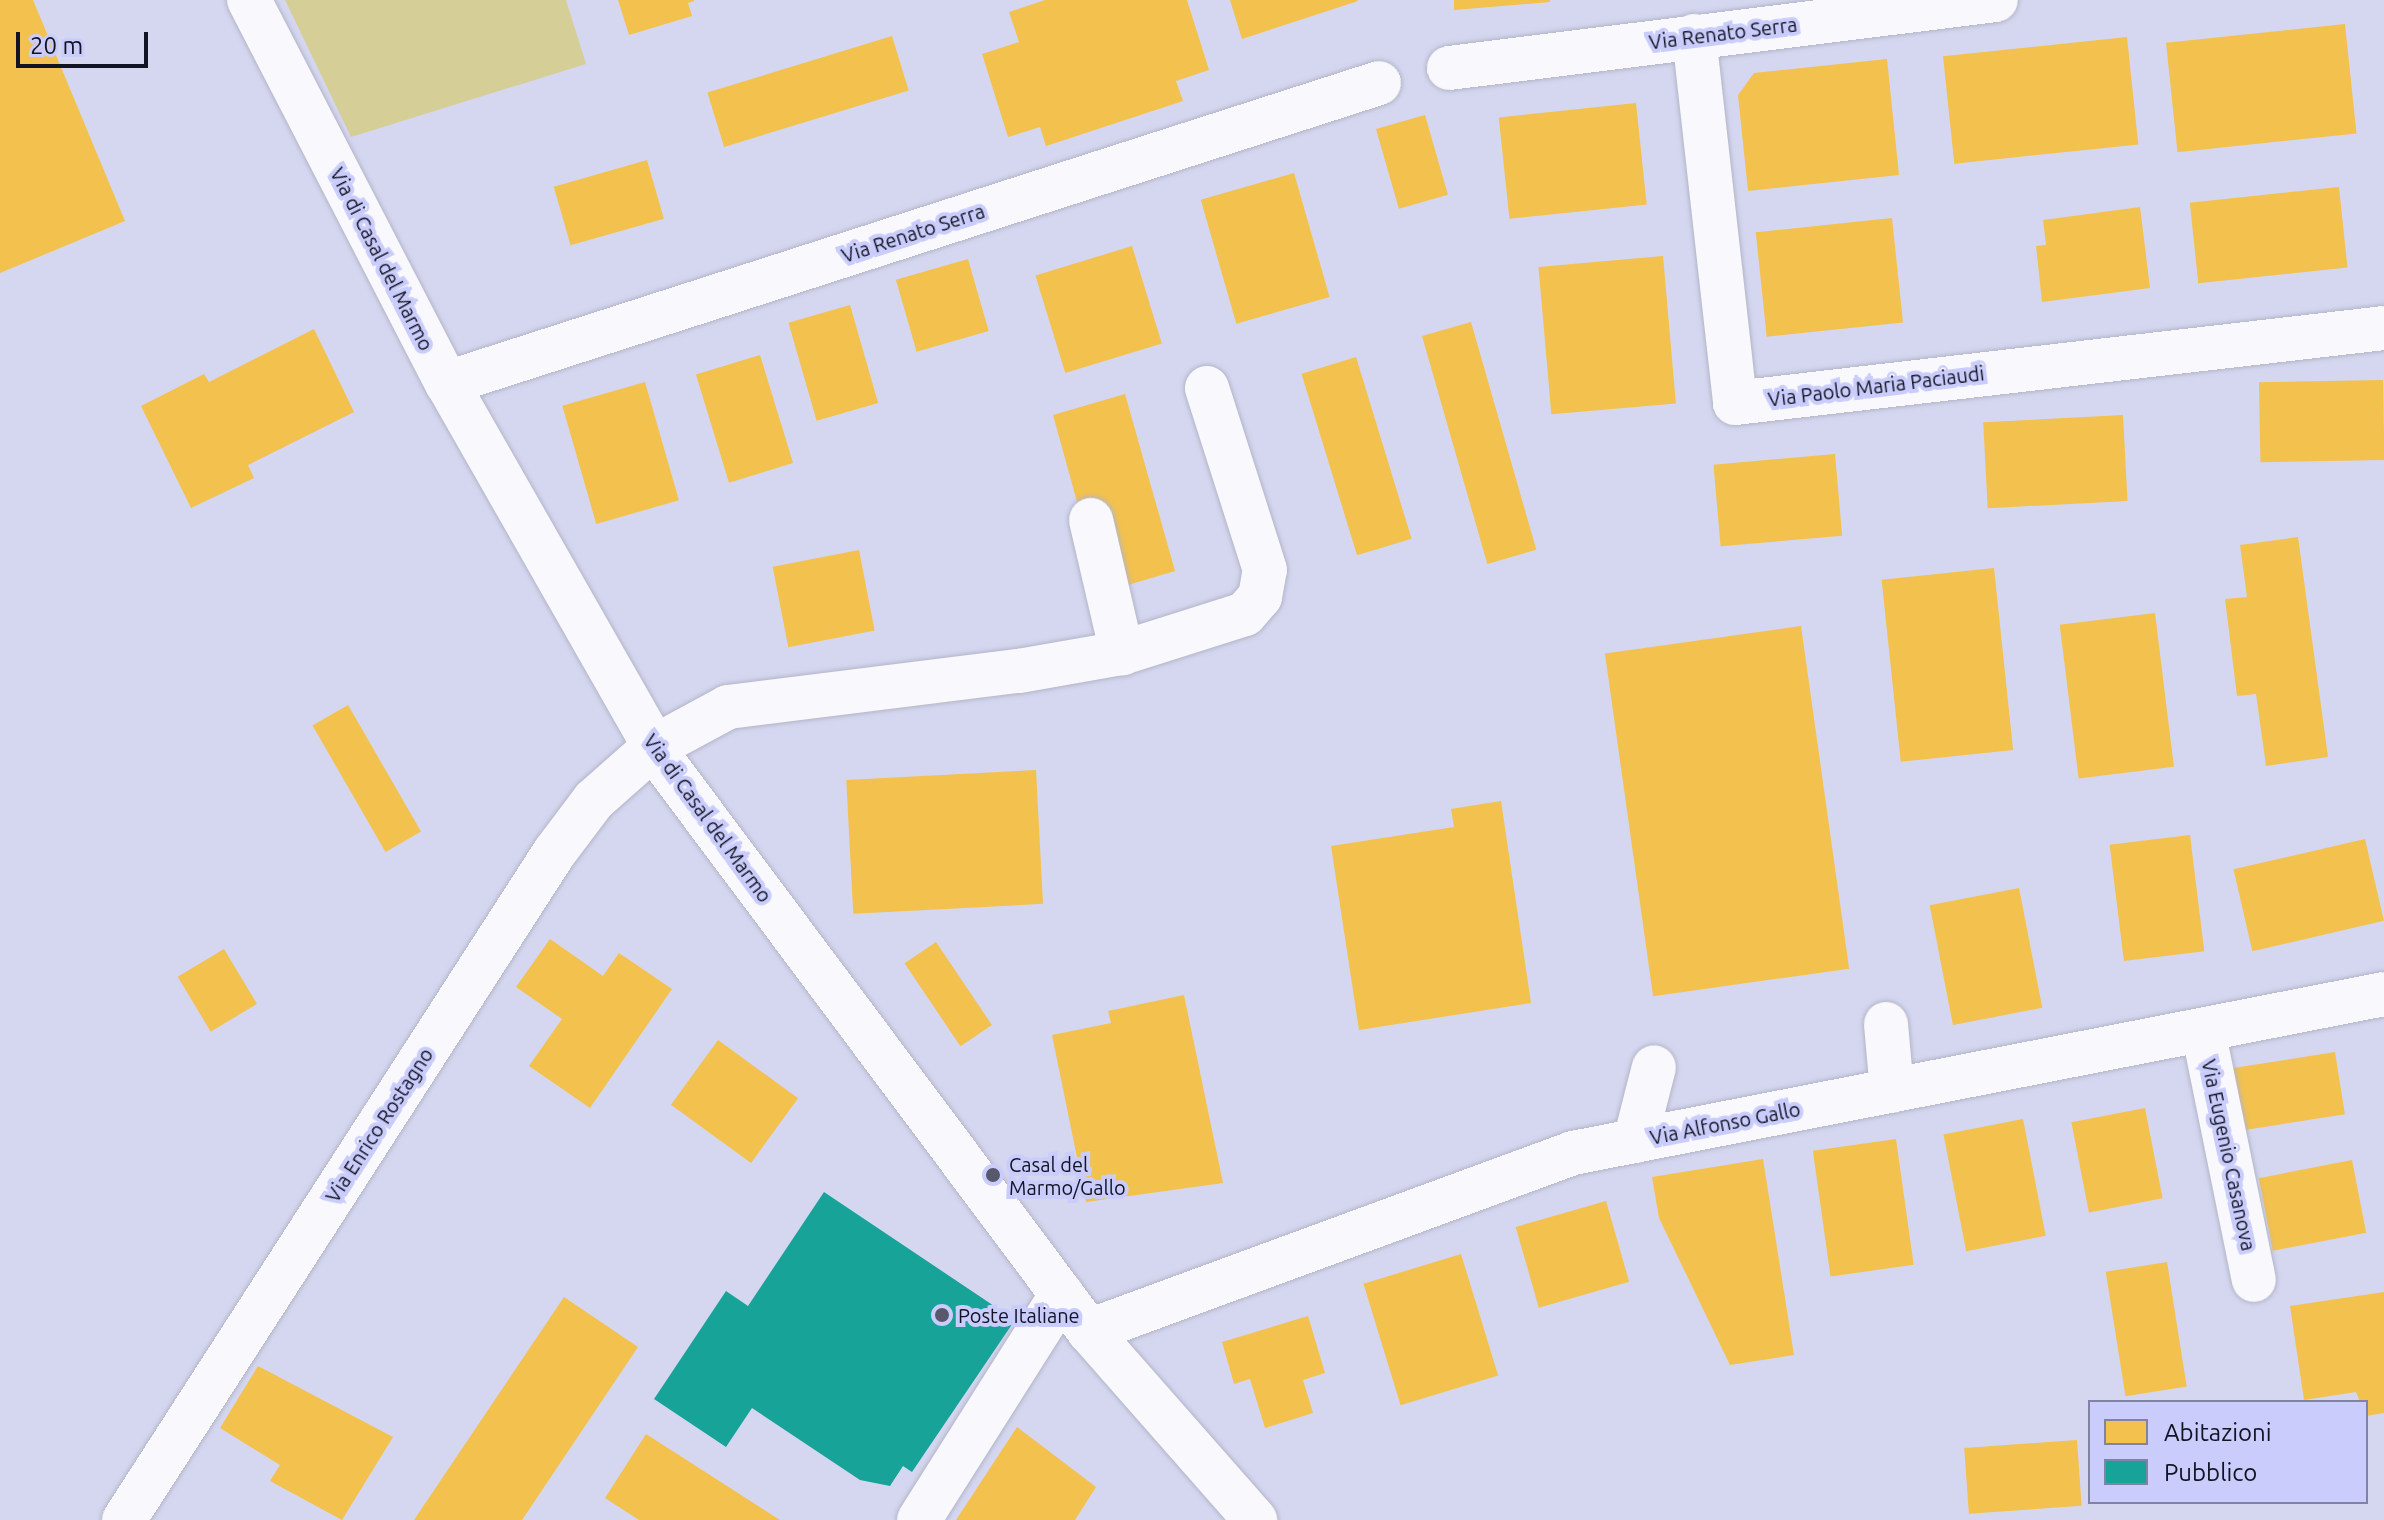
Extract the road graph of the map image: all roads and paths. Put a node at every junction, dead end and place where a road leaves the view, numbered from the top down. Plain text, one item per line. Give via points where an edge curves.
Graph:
1 (249, 0) edge
2 (1996, 0) edge
3 (1694, 36) junction
4 (1449, 68) dead end
5 (1379, 83) dead end
6 (2384, 328) edge
7 (447, 383) junction
8 (1207, 388) dead end
9 (1091, 520) dead end
10 (1122, 653) junction
11 (654, 747) junction
12 (2384, 994) edge
13 (1886, 1024) dead end
14 (2203, 1030) junction
15 (1654, 1067) dead end
16 (1892, 1091) junction
17 (1635, 1141) junction
18 (2254, 1280) dead end
19 (1062, 1294) junction
20 (1089, 1331) junction
21 (124, 1520) edge
22 (919, 1520) edge
23 (1255, 1520) edge

1 - 7 street, Via di Casal del Marmo
2 - 3 street, Via Renato Serra
3 - 4 street, Via Renato Serra
3 - 6 street, Via Paolo Maria Paciaudi via 1735,403
5 - 7 street, Via Renato Serra
7 - 11 street, Via di Casal del Marmo
8 - 10 street, Via Enrico Rostagno via 1265,570 1260,597 1245,614
9 - 10 street
10 - 11 street, Via Enrico Rostagno via 728,707
11 - 19 street, Via di Casal del Marmo
11 - 21 street, Via Enrico Rostagno via 594,800 554,853
12 - 14 street, Via Alfonso Gallo
13 - 16 street
14 - 16 street, Via Alfonso Gallo
14 - 18 street, Via Eugenio Casanova
15 - 17 street
16 - 17 street, Via Alfonso Gallo
17 - 20 street, Via Alfonso Gallo via 1573,1153
19 - 20 street, Via di Casal del Marmo
19 - 22 street
20 - 23 street, Via di Casal del Marmo

